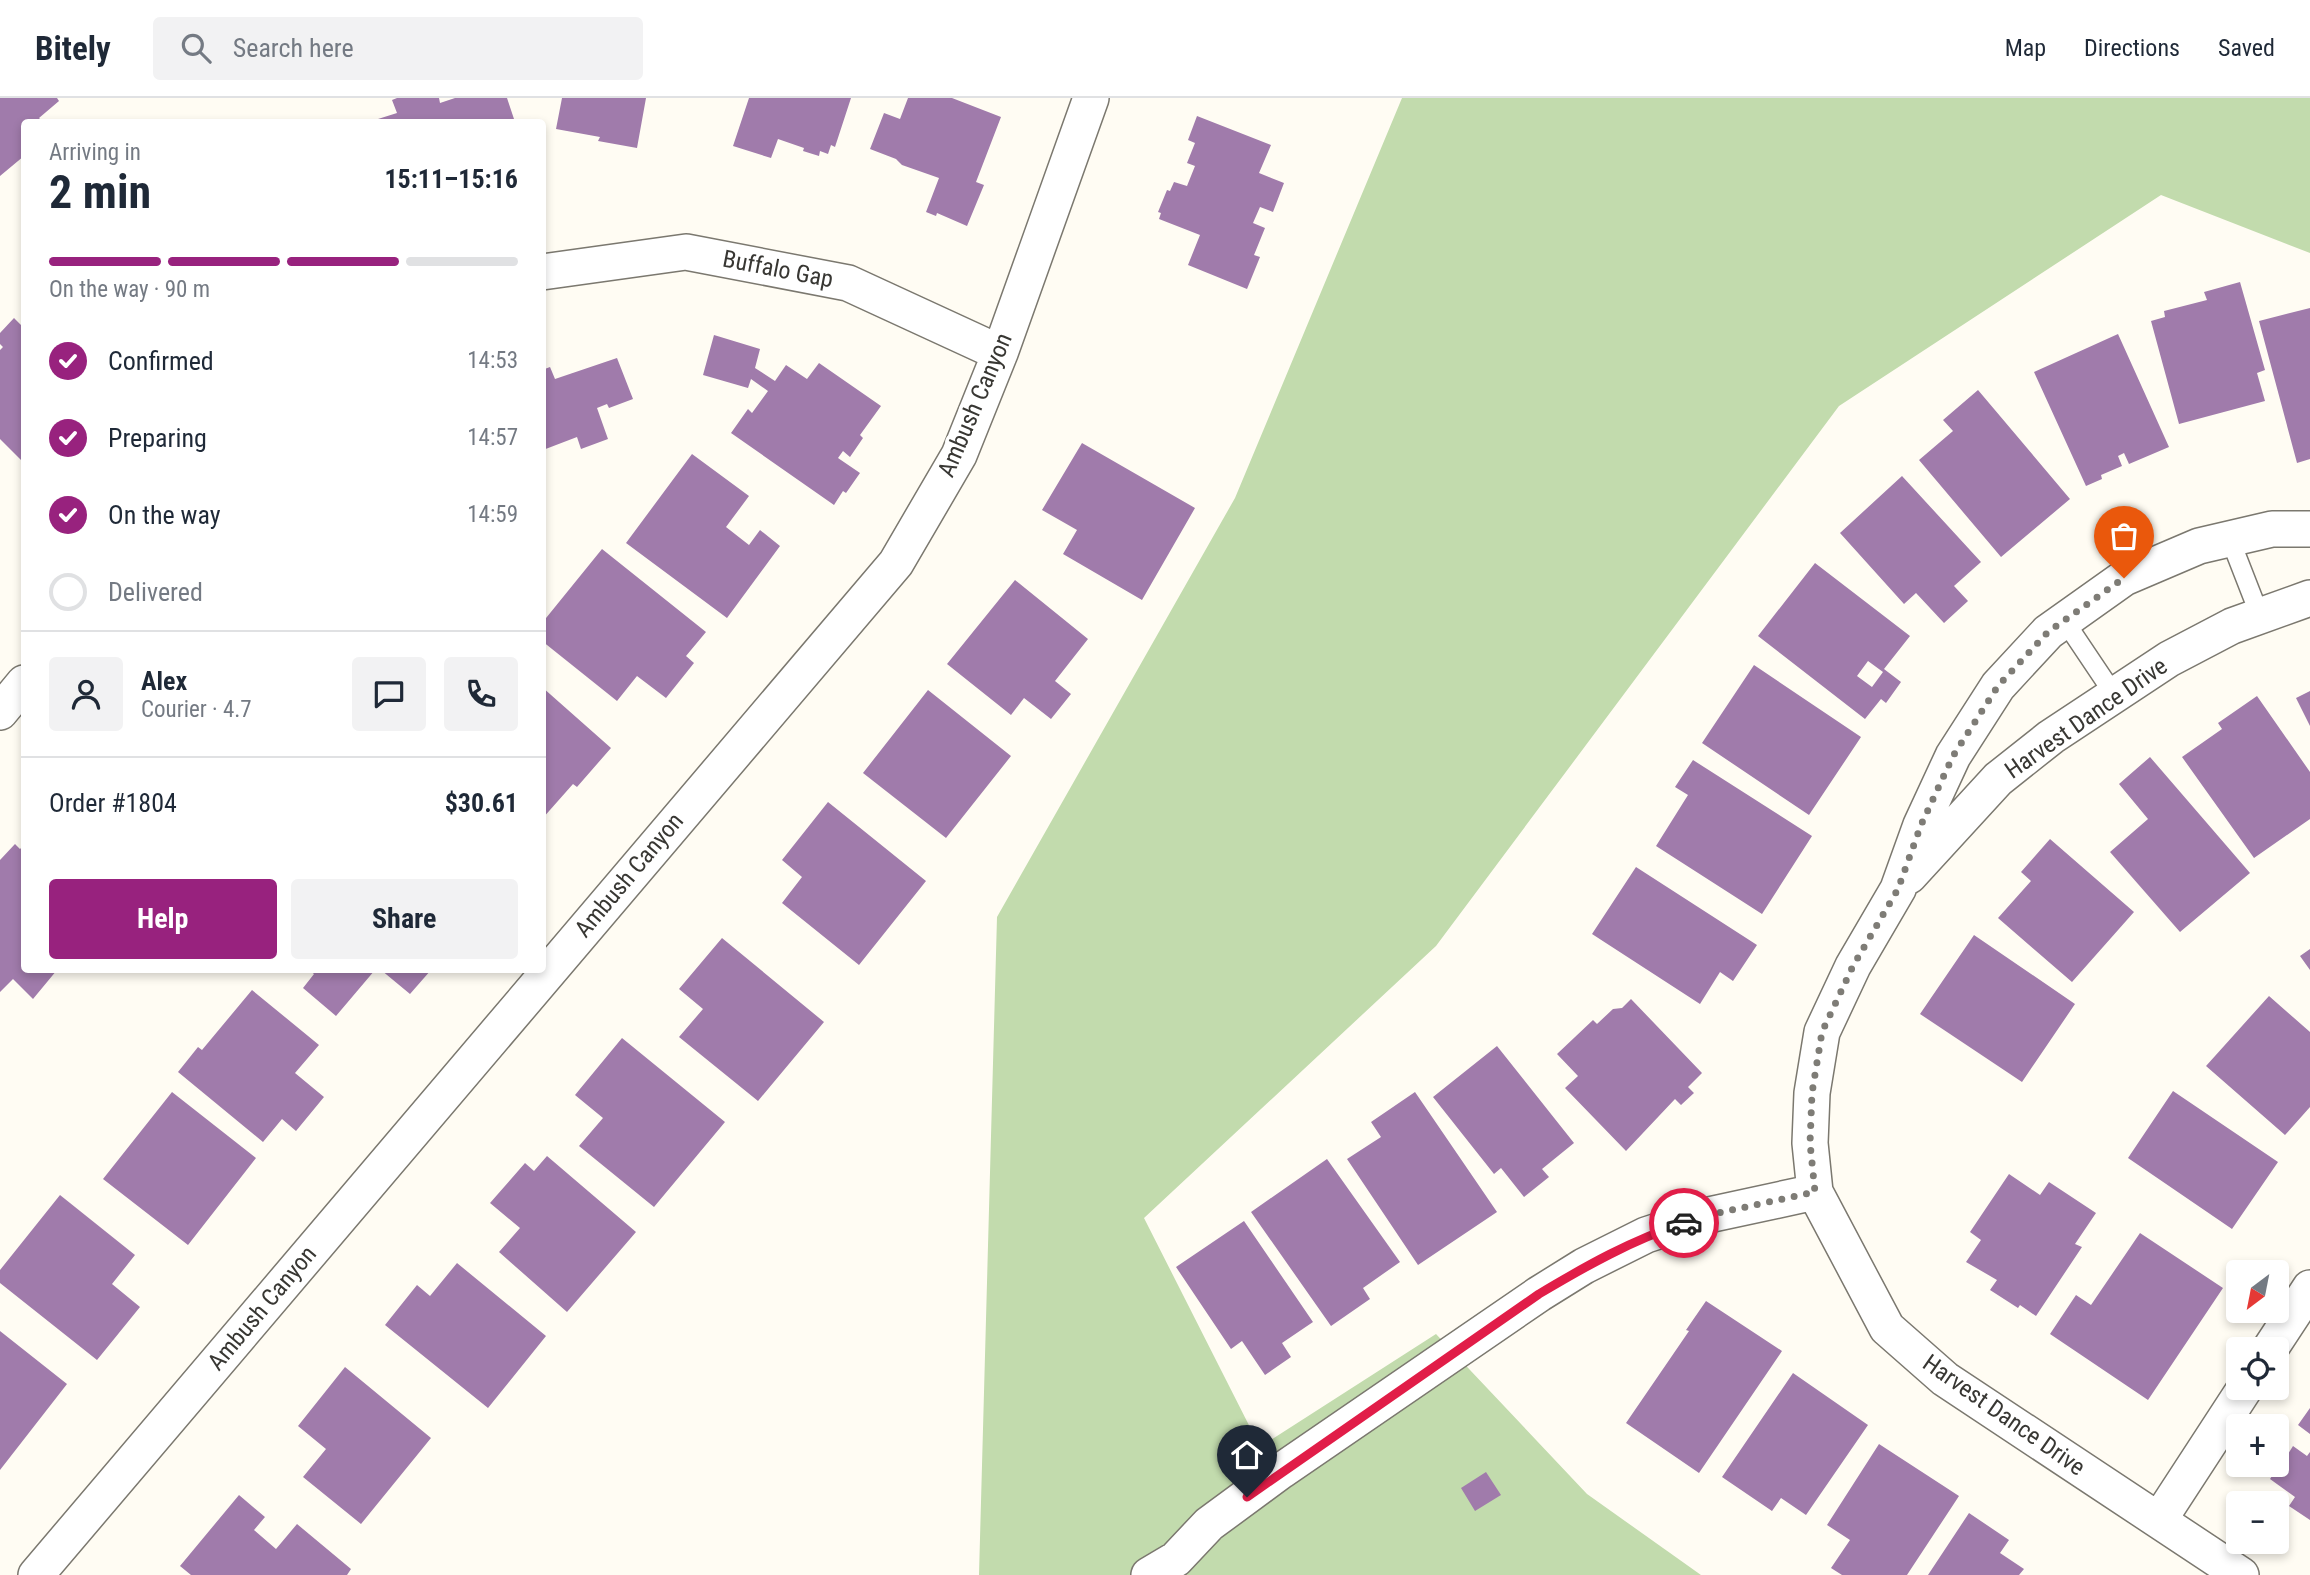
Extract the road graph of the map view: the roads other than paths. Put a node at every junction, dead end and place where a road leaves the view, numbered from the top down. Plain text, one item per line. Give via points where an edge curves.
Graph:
1 (1091, 98) edge
2 (546, 271) edge
3 (1000, 353) junction
4 (2310, 529) edge
5 (2230, 539) junction
6 (2310, 598) edge
7 (2260, 616) junction
8 (2064, 620) junction
9 (21, 687) edge
10 (2115, 696) junction
11 (0, 712) edge
12 (1898, 889) junction
13 (1815, 1192) junction
14 (2310, 1288) edge
15 (2278, 1337) edge
16 (2237, 1400) edge
17 (2159, 1520) junction
18 (1166, 1570) edge
19 (36, 1575) edge
20 (2241, 1575) edge

1 - 3 street, Ambush Canyon
2 - 3 street, Buffalo Gap via 686,252 848,282
3 - 19 street, Ambush Canyon via 959,455 895,563
4 - 5 street, Harvest Dance Drive via 2272,529
5 - 7 lane
5 - 8 street, Harvest Dance Drive via 2199,546 2124,578
6 - 7 street, Harvest Dance Drive
7 - 10 street, Harvest Dance Drive via 2169,659
8 - 10 lane
8 - 12 street, Harvest Dance Drive via 1998,686 1953,756
9 - 11 street
10 - 12 street, Harvest Dance Drive via 2051,737 1998,779
12 - 13 street, Harvest Dance Drive via 1853,966 1822,1032 1812,1093 1810,1143
13 - 17 street, Harvest Dance Drive via 1887,1328 1945,1379
13 - 18 street via 1704,1216 1646,1236 1584,1266 1281,1471 1209,1524
14 - 15 street
16 - 17 street
17 - 20 street, Harvest Dance Drive

